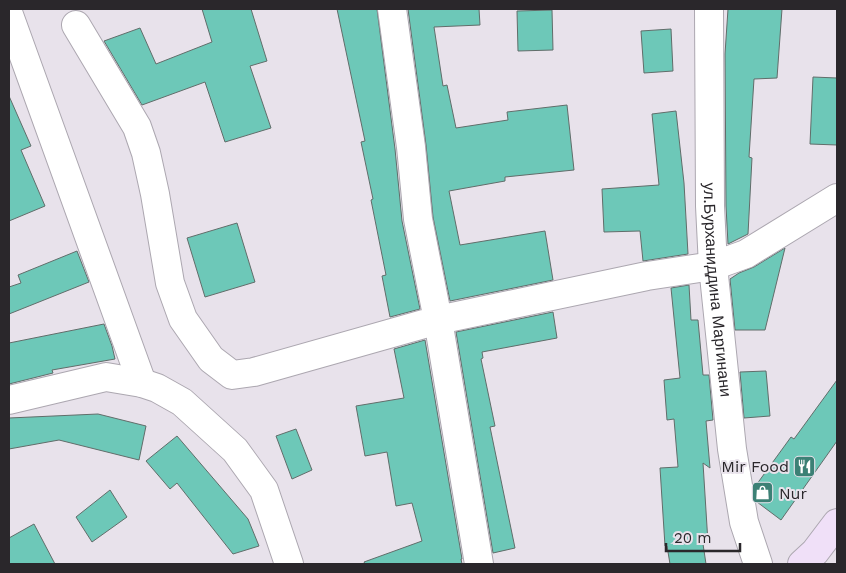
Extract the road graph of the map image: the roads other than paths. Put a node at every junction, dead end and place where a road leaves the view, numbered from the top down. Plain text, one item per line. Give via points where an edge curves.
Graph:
1 (392, 9) edge
2 (704, 10) edge
3 (9, 15) edge
4 (76, 25) dead end
5 (837, 198) edge
6 (713, 266) junction
7 (438, 320) junction
8 (150, 386) junction
9 (9, 400) edge
10 (837, 523) edge
11 (289, 564) edge
12 (479, 564) edge
13 (758, 564) edge
14 (802, 564) edge

1 - 7 street via 418,219
2 - 6 street, ул.Бурханиддина Маргинани
3 - 8 street
4 - 7 street via 136,127 146,153 155,194 170,283 183,320 211,360 232,375 254,372
5 - 6 street via 746,254
6 - 7 street via 647,276
6 - 13 street, ул.Бурханиддина Маргинани via 732,449 744,522
7 - 12 street
8 - 9 street via 106,377
8 - 11 street via 182,402 240,457 264,490
10 - 14 main road

